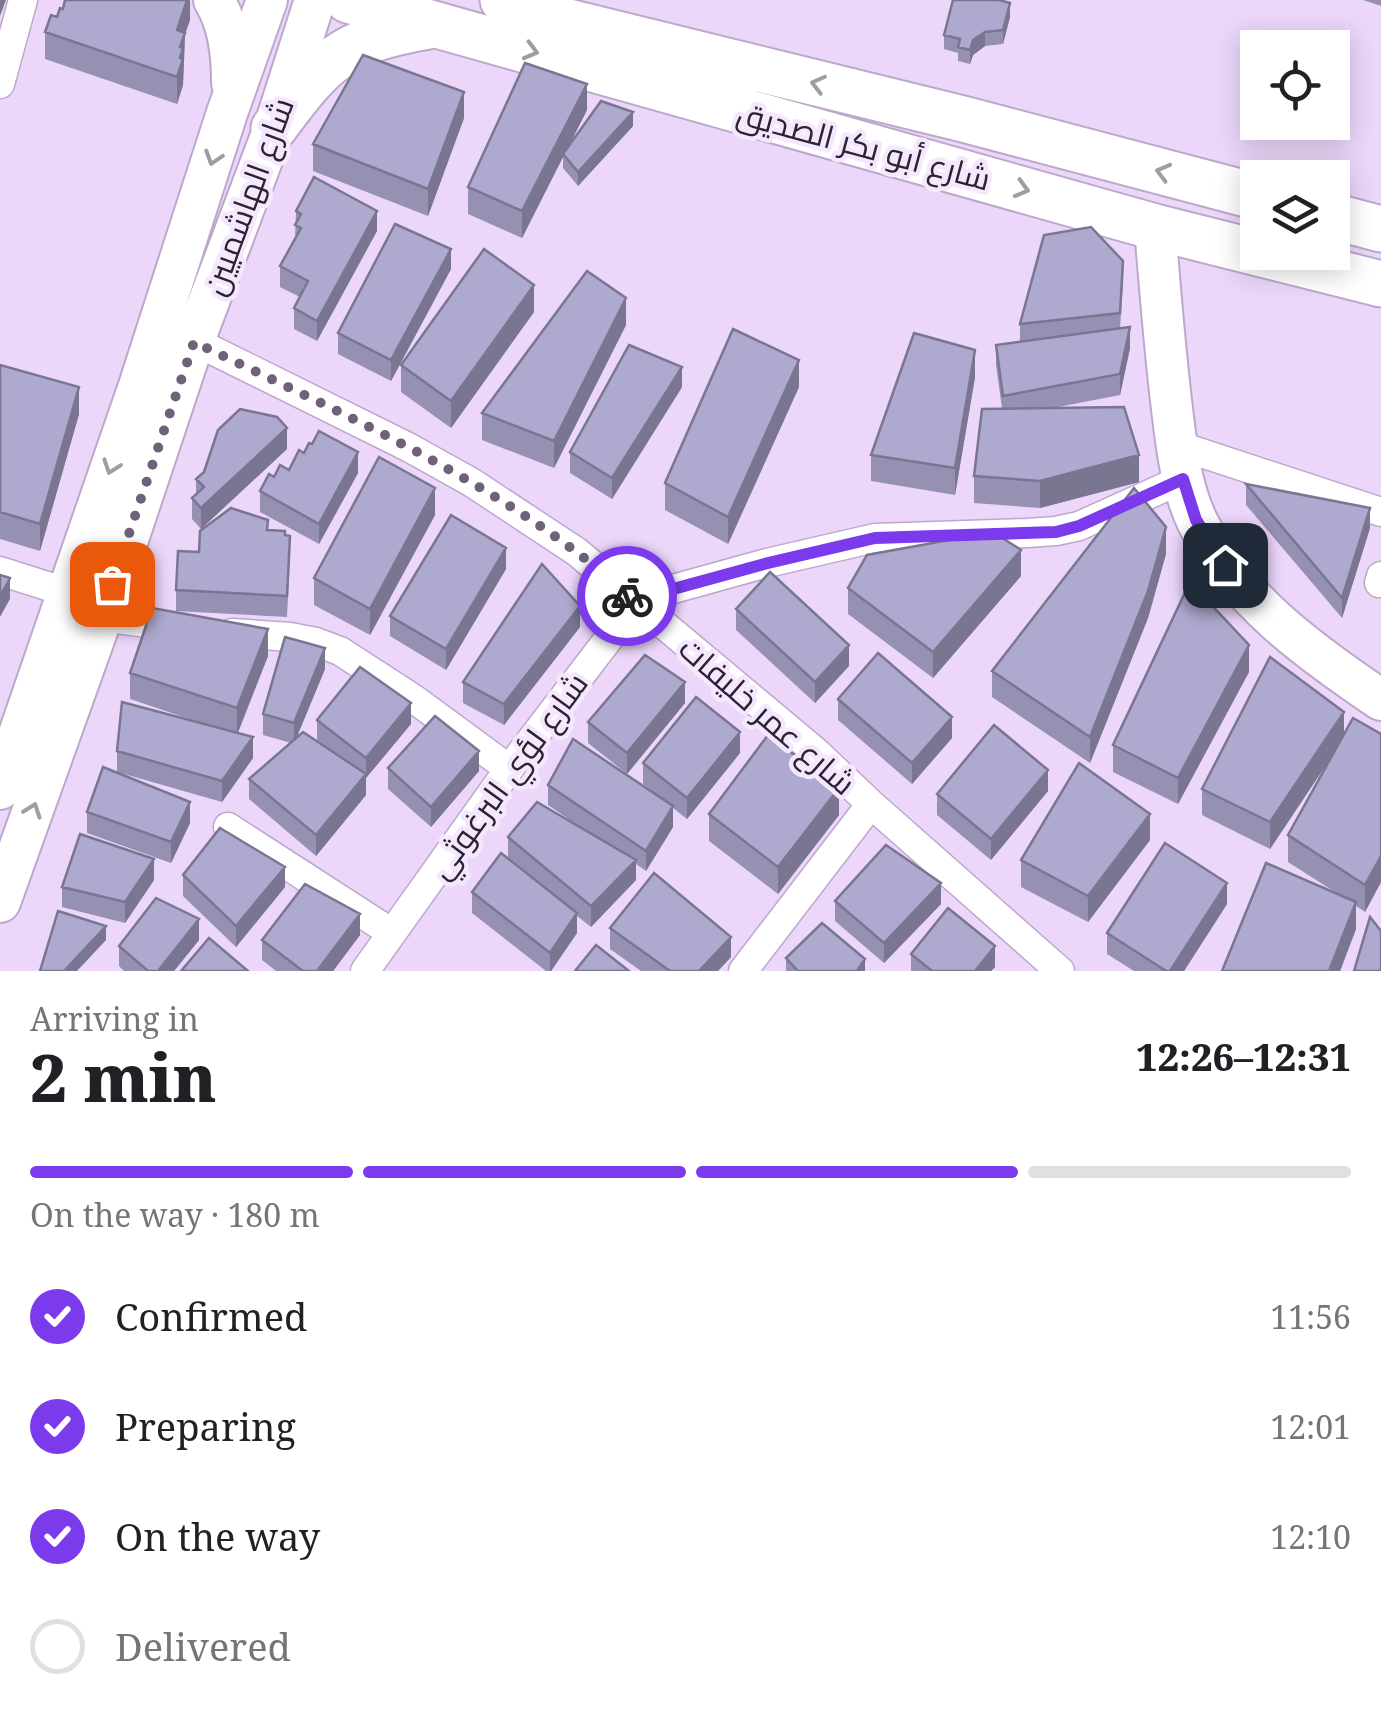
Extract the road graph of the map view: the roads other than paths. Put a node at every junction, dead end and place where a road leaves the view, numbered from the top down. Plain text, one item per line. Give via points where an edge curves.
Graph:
1 (23, 0) edge
2 (214, 0) edge
3 (267, 0) edge
4 (315, 0) edge
5 (348, 0) edge
6 (502, 0) edge
7 (437, 24) junction
8 (0, 84) edge
9 (227, 113) junction
10 (963, 119) junction
11 (274, 128) junction
12 (950, 168) junction
13 (1240, 192) edge
14 (1350, 221) edge
15 (1155, 227) junction
16 (1381, 229) edge
17 (1381, 284) edge
18 (194, 342) junction
19 (1180, 462) junction
20 (1381, 512) edge
21 (0, 571) edge
22 (69, 593) junction
23 (636, 603) junction
24 (102, 617) junction
25 (1381, 700) edge
26 (11, 717) edge
27 (508, 770) junction
28 (0, 790) edge
29 (871, 804) junction
30 (228, 827) edge
31 (0, 902) edge
32 (392, 933) junction
33 (1041, 965) edge
34 (365, 971) edge
35 (744, 971) edge

1 - 8 street
2 - 9 main road via 232,60
3 - 9 main road, شارع الهاشميين
4 - 11 main road, شارع الهاشميين
5 - 7 main road, شارع أبو بكر الصديق
10 -> 6 main road, شارع أبو بكر الصديق
7 - 11 main road via 385,34 330,61
7 -> 12 main road, شارع أبو بكر الصديق
9 -> 22 main road, شارع الهاشميين
10 - 12 main road via 946,127 938,144
13 -> 10 main road, شارع أبو بكر الصديق
11 - 18 main road, شارع الهاشميين
12 -> 15 main road, شارع أبو بكر الصديق
14 - 16 main road
15 - 17 main road, شارع أبو بكر الصديق
15 - 19 main road
18 - 23 street, شارع عمر خليفات via 471,482 577,552
18 - 24 main road, شارع الهاشميين
19 - 20 street
19 - 23 street via 1079,526 1056,532 875,538
19 - 25 main road via 1196,520 1260,607 1318,658
21 - 22 street
22 - 26 main road, شارع الهاشميين
23 - 27 street, شارع لؤي البرغوثي
23 - 29 street, شارع عمر خليفات
24 - 27 street via 290,636 340,651
31 -> 24 main road, شارع الهاشميين
26 - 28 main road, شارع الهاشميين
27 - 32 street, شارع لؤي البرغوثي
29 - 33 street, شارع عمر خليفات
29 - 35 street
30 - 32 street
32 - 34 street, شارع لؤي البرغوثي

